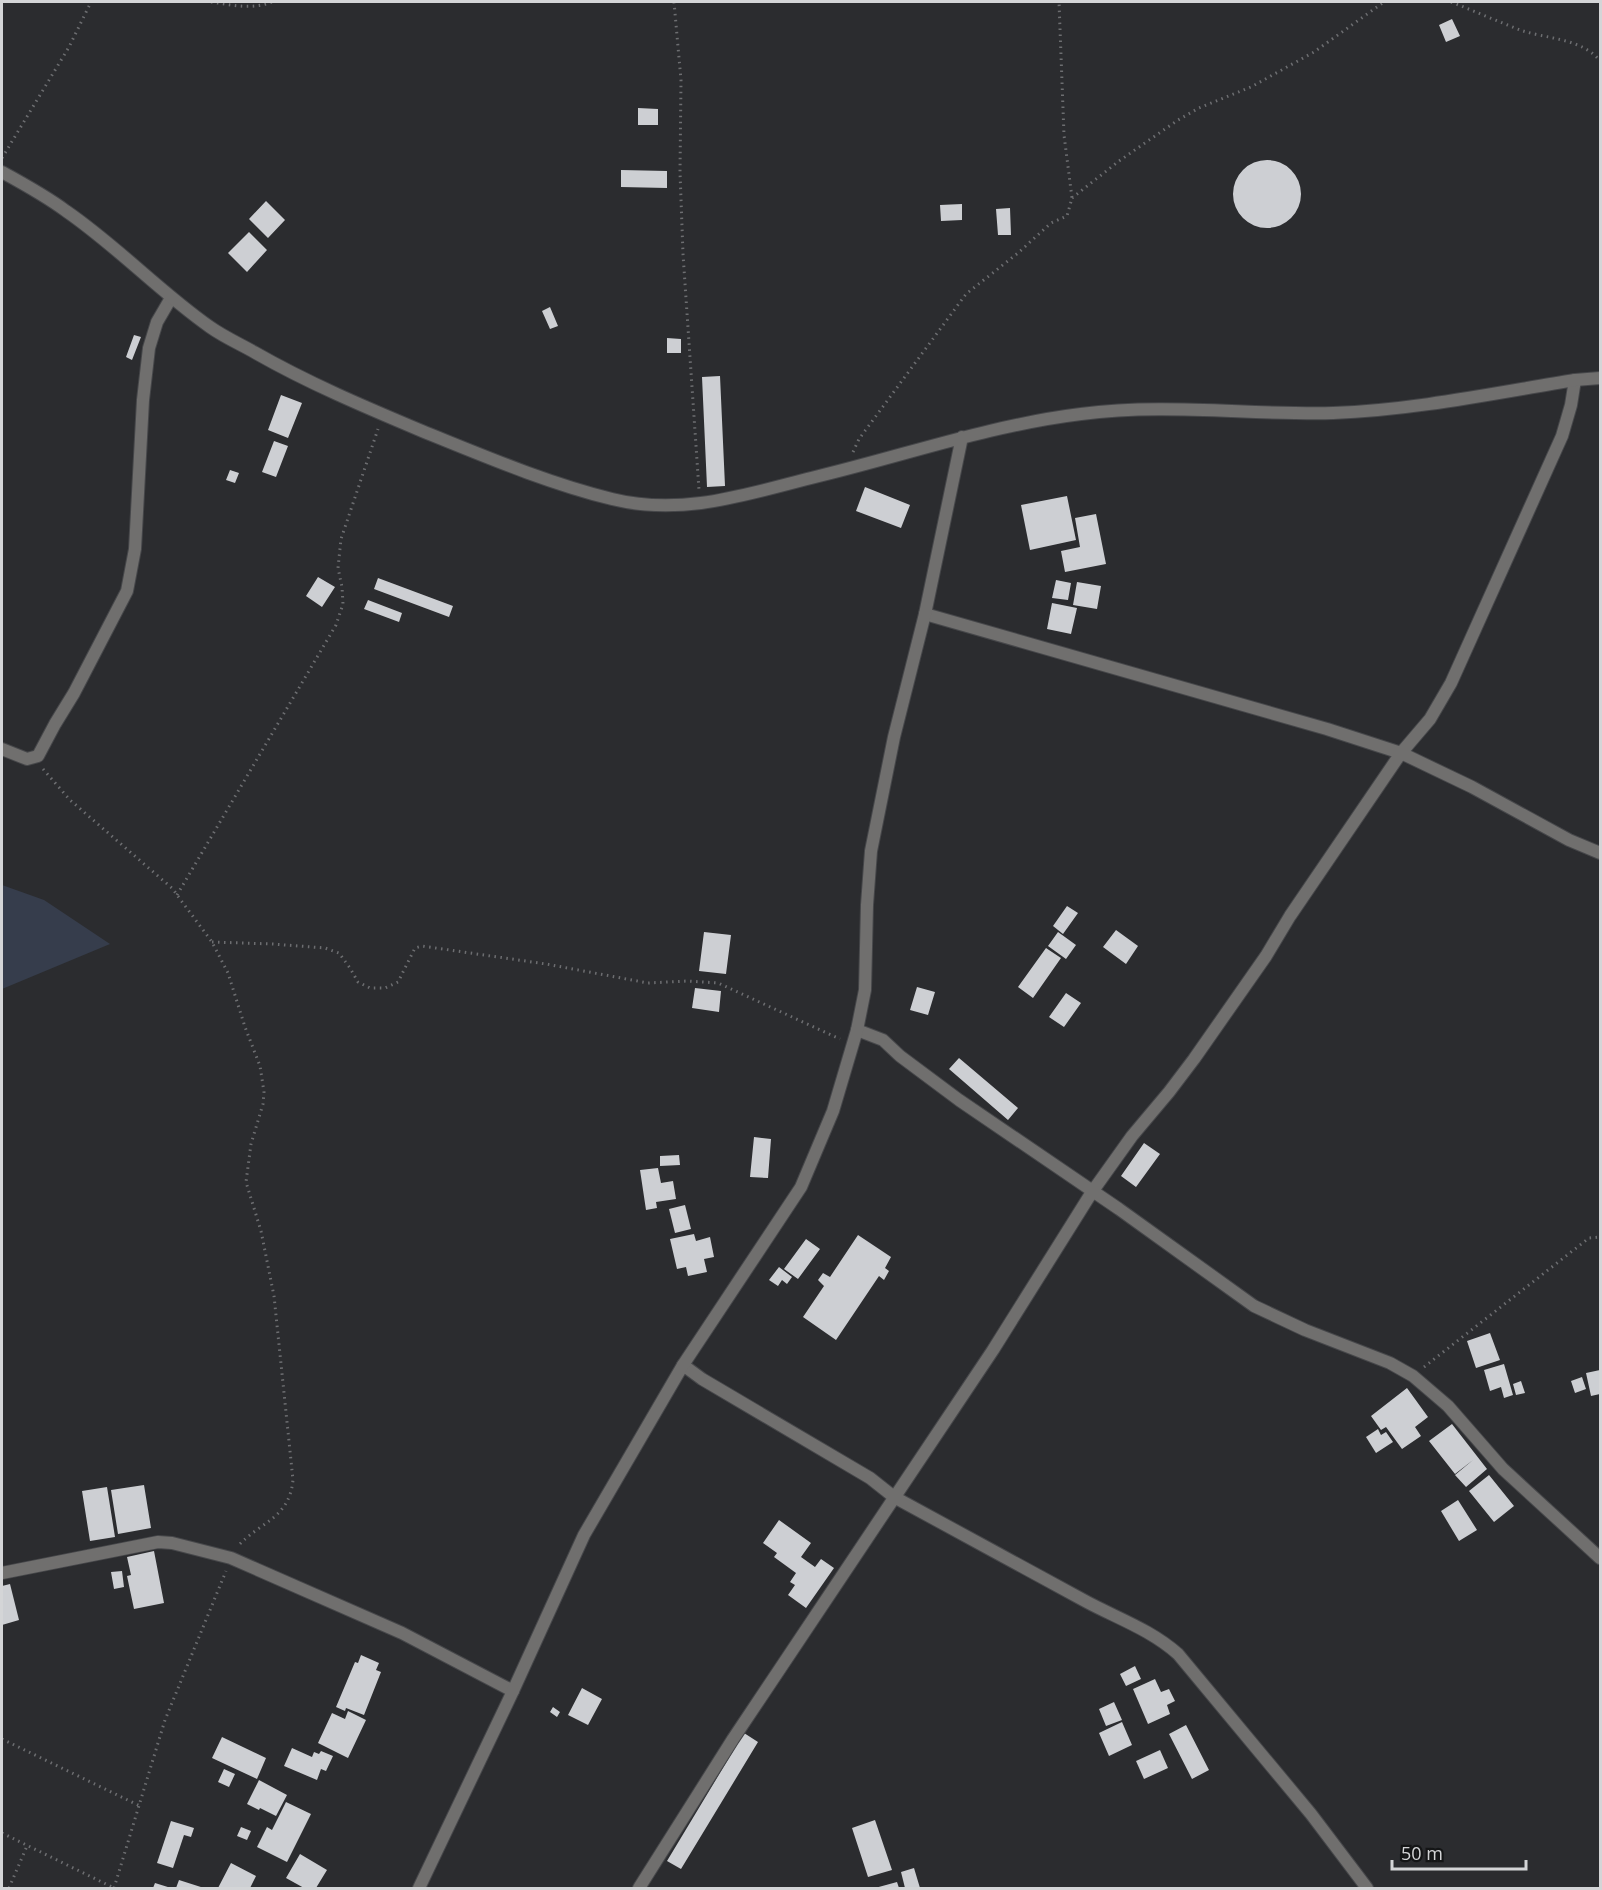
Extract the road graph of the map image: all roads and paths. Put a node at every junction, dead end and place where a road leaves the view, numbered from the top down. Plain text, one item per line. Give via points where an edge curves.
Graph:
1 (91, 2) edge
2 (211, 2) edge
3 (272, 2) edge
4 (674, 2) edge
5 (1059, 2) edge
6 (1384, 2) edge
7 (1451, 2) edge
8 (1600, 61) edge
9 (2, 160) edge
10 (2, 172) edge
11 (1072, 198) junction
12 (171, 298) junction
13 (1600, 378) edge
14 (1575, 381) junction
15 (383, 415) junction
16 (962, 437) junction
17 (844, 470) junction
18 (700, 504) junction
19 (925, 614) junction
20 (2, 749) edge
21 (1401, 753) junction
22 (38, 756) junction
23 (1600, 853) edge
24 (177, 895) junction
25 (212, 942) junction
26 (857, 1030) junction
27 (853, 1045) junction
28 (1092, 1192) junction
29 (1600, 1237) edge
30 (683, 1365) junction
31 (1413, 1376) junction
32 (894, 1497) junction
33 (231, 1558) junction
34 (1600, 1558) edge
35 (2, 1573) edge
36 (513, 1691) junction
37 (2, 1739) edge
38 (140, 1806) junction
39 (2, 1833) edge
40 (27, 1846) junction
41 (9, 1888) edge
42 (114, 1888) edge
43 (419, 1888) edge
44 (639, 1888) edge
45 (1366, 1888) edge

1 - 9 path
2 - 3 path via 258,7
4 - 18 path via 681,80 683,242
5 - 11 path via 1064,135
6 - 11 path via 1314,52 1251,87 1178,120
7 - 8 path via 1522,30 1579,46
10 - 12 street via 70,213
11 - 17 path via 1067,216 1051,223 966,294 859,439
12 - 15 street via 214,330 277,365
12 - 22 street via 157,322 149,348 135,549 127,591
13 - 14 street
14 - 16 street via 1381,410 1290,414 1205,409 1119,410 1018,423
14 - 21 street via 1562,436 1451,683 1430,719
15 - 18 street via 509,466 605,497 638,504
15 - 24 path via 342,539 338,568 343,596 341,614
16 - 17 street
16 - 19 street
17 - 18 street
19 - 21 street
19 - 26 street via 871,850 865,990
20 - 22 street via 27,759
21 - 23 street
21 - 28 street via 1194,1059
22 - 24 path via 44,771 70,800
24 - 25 path
25 - 27 path via 326,948 339,954 358,982 370,988 385,988 398,982 415,948 422,946 648,983 718,983
25 - 33 path via 228,973 260,1066 263,1104 254,1131 246,1182 274,1296 293,1480 286,1505 242,1542
26 - 27 street
26 - 28 street via 883,1040 959,1100
27 - 30 street via 833,1111 801,1186
28 - 31 street via 1254,1306
28 - 32 street
29 - 31 path via 1589,1238
30 - 32 street via 870,1478
30 - 36 street via 584,1535
31 - 34 street via 1448,1406 1503,1469
32 - 44 street
32 - 45 street via 1166,1643 1303,1805
33 - 35 street via 158,1542
33 - 36 street via 402,1634
33 - 38 path via 165,1720
36 - 43 street
37 - 38 path
38 - 42 path
39 - 40 path
40 - 41 path
40 - 42 path

